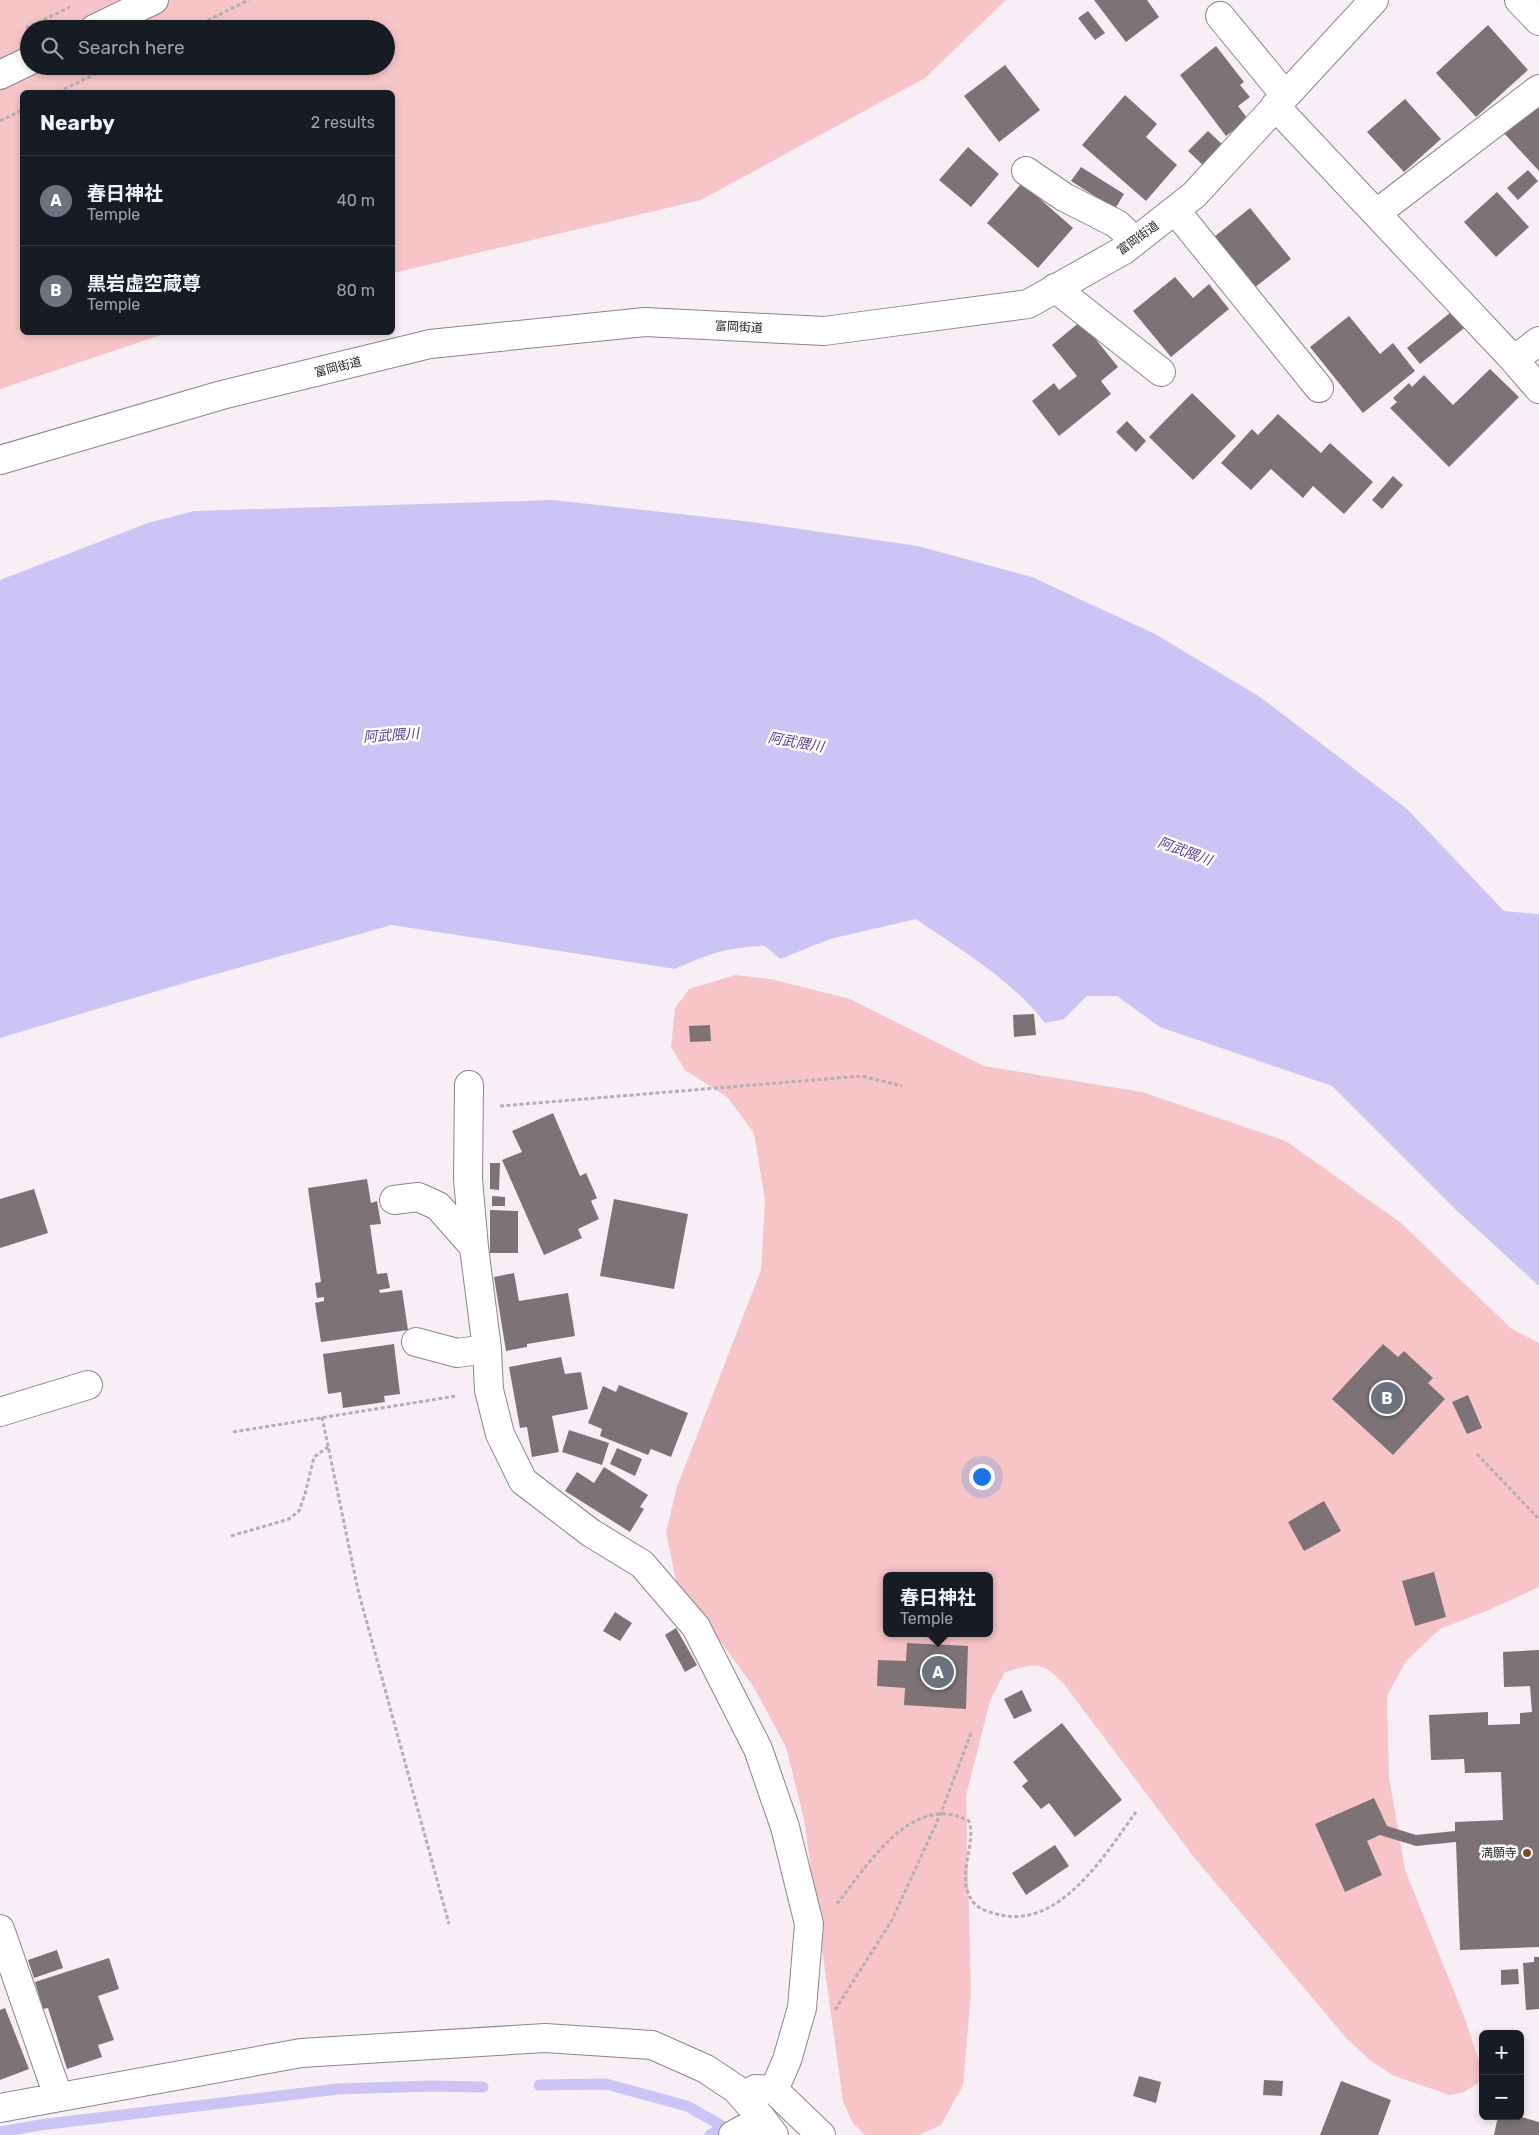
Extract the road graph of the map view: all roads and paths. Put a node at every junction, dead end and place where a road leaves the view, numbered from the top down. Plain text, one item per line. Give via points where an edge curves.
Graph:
1 (154, 0) edge
2 (249, 0) edge
3 (1374, 0) edge
4 (1519, 0) edge
5 (76, 4) dead end
6 (1220, 16) dead end
7 (42, 20) edge
8 (113, 20) edge
9 (208, 20) edge
10 (1539, 21) edge
11 (20, 65) edge
12 (0, 75) edge
13 (93, 75) edge
14 (1539, 89) edge
15 (62, 90) edge
16 (1280, 100) junction
17 (20, 111) edge
18 (0, 121) edge
19 (1026, 170) dead end
20 (1175, 210) junction
21 (1377, 213) junction
22 (1135, 241) junction
23 (1055, 288) junction
24 (1539, 341) edge
25 (1514, 360) junction
26 (1161, 372) dead end
27 (1319, 388) dead end
28 (1539, 389) edge
29 (0, 460) edge
30 (902, 1086) dead end
31 (469, 1097) joint
32 (394, 1200) dead end
33 (474, 1247) junction
34 (416, 1342) dead end
35 (487, 1349) junction
36 (88, 1385) dead end
37 (489, 1390) junction
38 (0, 1412) edge
39 (322, 1417) junction
40 (233, 1432) dead end
41 (328, 1447) junction
42 (1476, 1454) dead end
43 (1539, 1519) edge
44 (231, 1536) dead end
45 (971, 1733) dead end
46 (1136, 1812) dead end
47 (941, 1814) junction
48 (449, 1924) dead end
49 (809, 1924) junction
50 (0, 1929) edge
51 (832, 2016) dead end
52 (736, 2089) junction
53 (774, 2090) junction
54 (58, 2096) junction
55 (0, 2108) edge
56 (768, 2127) edge
57 (733, 2135) edge
58 (821, 2135) edge

1 - 8 street
2 - 9 path
3 - 16 street, 富岡街道
4 - 10 street
5 - 7 path
6 - 16 street
11 - 12 street
13 - 15 path
14 - 21 street
16 - 20 street, 富岡街道 via 1194,195
16 - 21 street
17 - 18 path
19 - 22 street via 1064,198 1117,224
20 - 22 street, 富岡街道
20 - 27 street
21 - 25 street
22 - 23 street, 富岡街道
23 - 26 street
23 - 29 street, 富岡街道 via 1028,304 824,331 645,322 430,344 222,395
24 - 25 street
25 - 28 street
30 - 31 path via 862,1076
31 - 33 street via 468,1179
32 - 33 street via 418,1197 438,1206
33 - 35 street
34 - 35 street via 457,1353
35 - 37 street
36 - 38 street
37 - 39 path
37 - 49 street via 500,1434 523,1480 591,1533 642,1564 696,1627 758,1750 785,1827
39 - 40 path
39 - 41 path
41 - 44 path via 314,1458 298,1512 289,1519
41 - 48 path via 358,1590
42 - 43 path
45 - 47 path
46 - 47 path via 1072,1892 1043,1911 1020,1916 1004,1916 974,1903 965,1884 972,1831 969,1821
47 - 49 path via 909,1823 884,1845 832,1910
47 - 51 path via 892,1920
49 - 53 street via 802,2008 788,2060
50 - 54 street
52 - 53 street
52 - 54 street via 706,2069 652,2045 545,2038 301,2053
52 - 56 street
53 - 58 street
54 - 55 street
56 - 57 street

